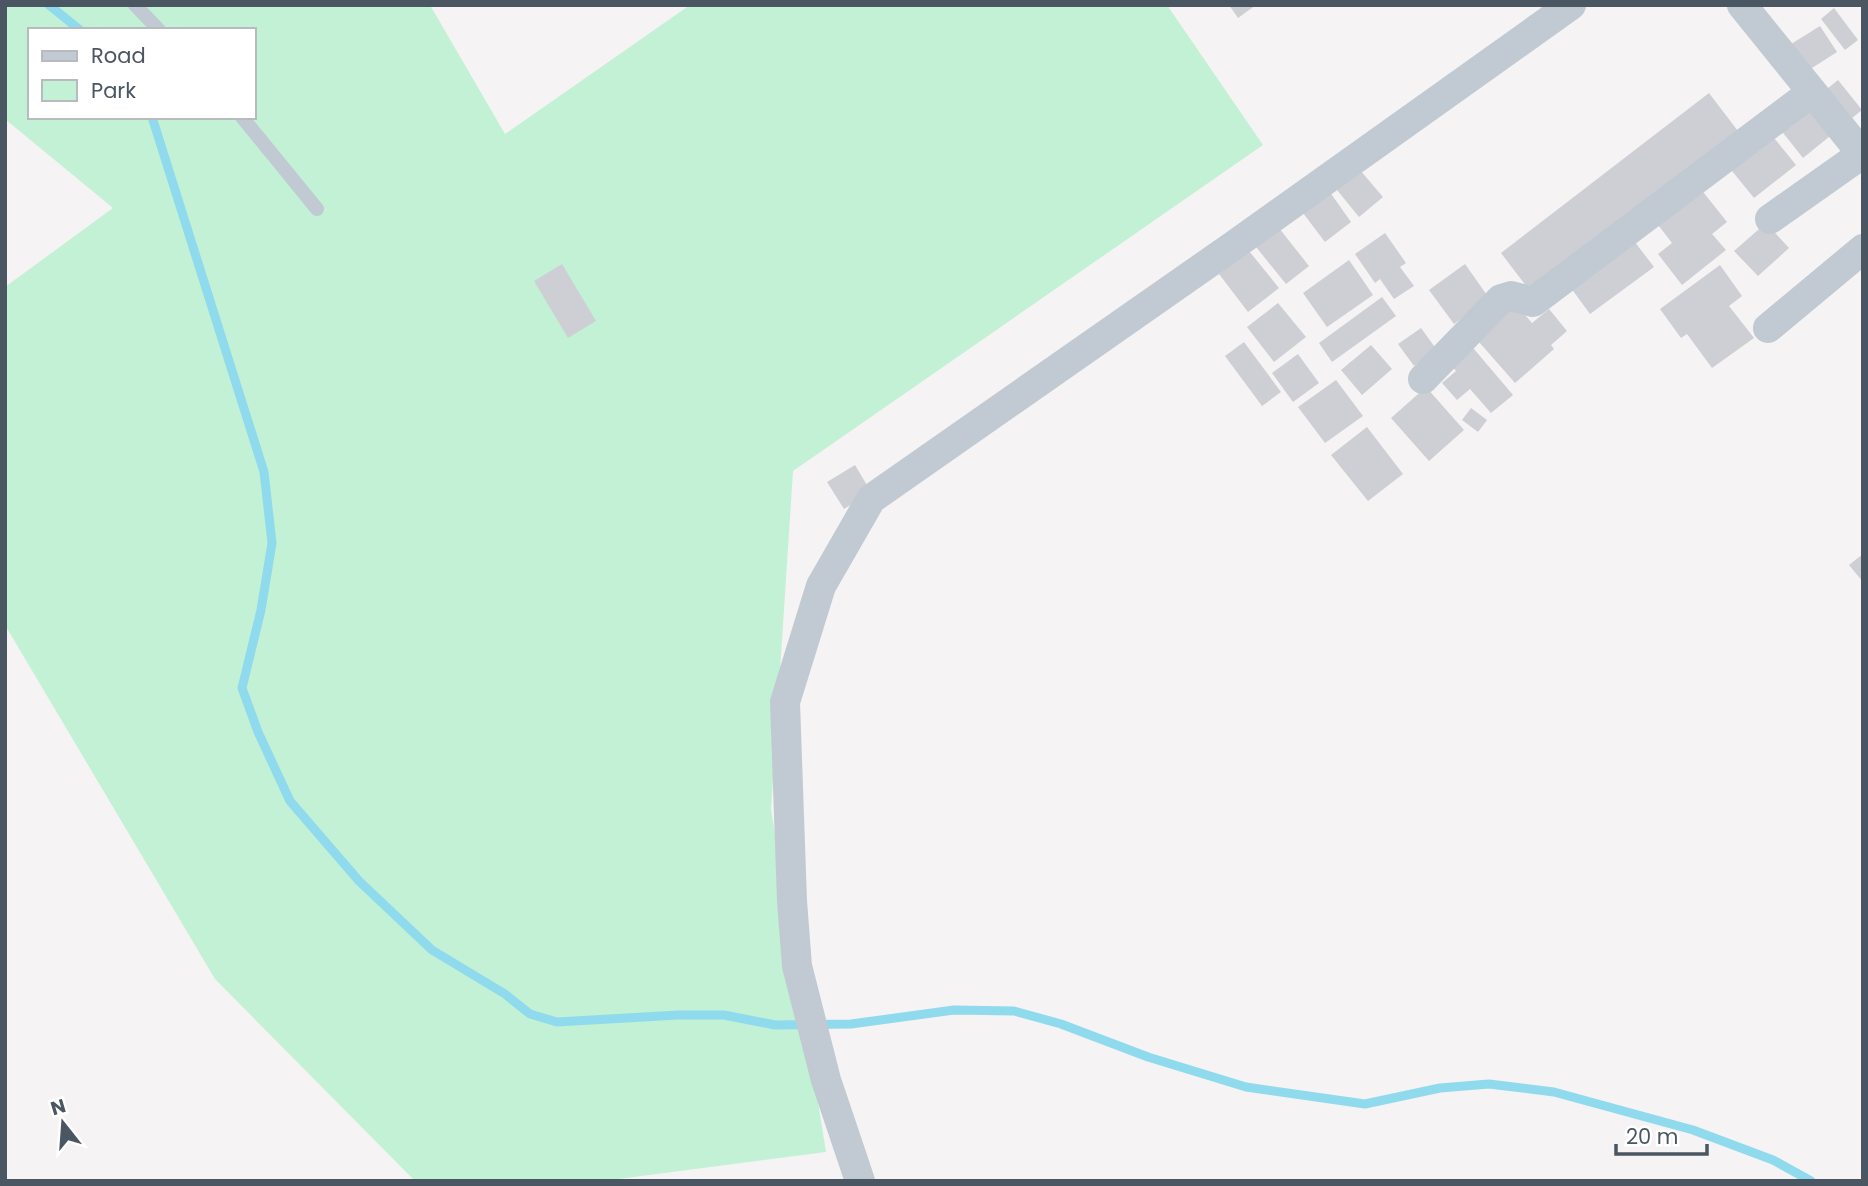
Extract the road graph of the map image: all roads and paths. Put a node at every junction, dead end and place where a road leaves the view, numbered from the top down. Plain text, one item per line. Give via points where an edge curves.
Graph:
1 (135, 5) edge
2 (1571, 5) edge
3 (1742, 5) edge
4 (157, 28) edge
5 (1811, 93) junction
6 (244, 119) edge
7 (1862, 155) edge
8 (317, 209) dead end
9 (1770, 219) dead end
10 (1863, 249) edge
11 (1768, 328) dead end
12 (1423, 379) dead end
13 (860, 1181) edge

1 - 4 lane
2 - 13 street via 871,499 821,586 785,702 797,966 826,1080
3 - 5 street
5 - 7 street
5 - 12 street via 1533,302 1511,296 1501,299
6 - 8 lane
7 - 9 street
10 - 11 street

